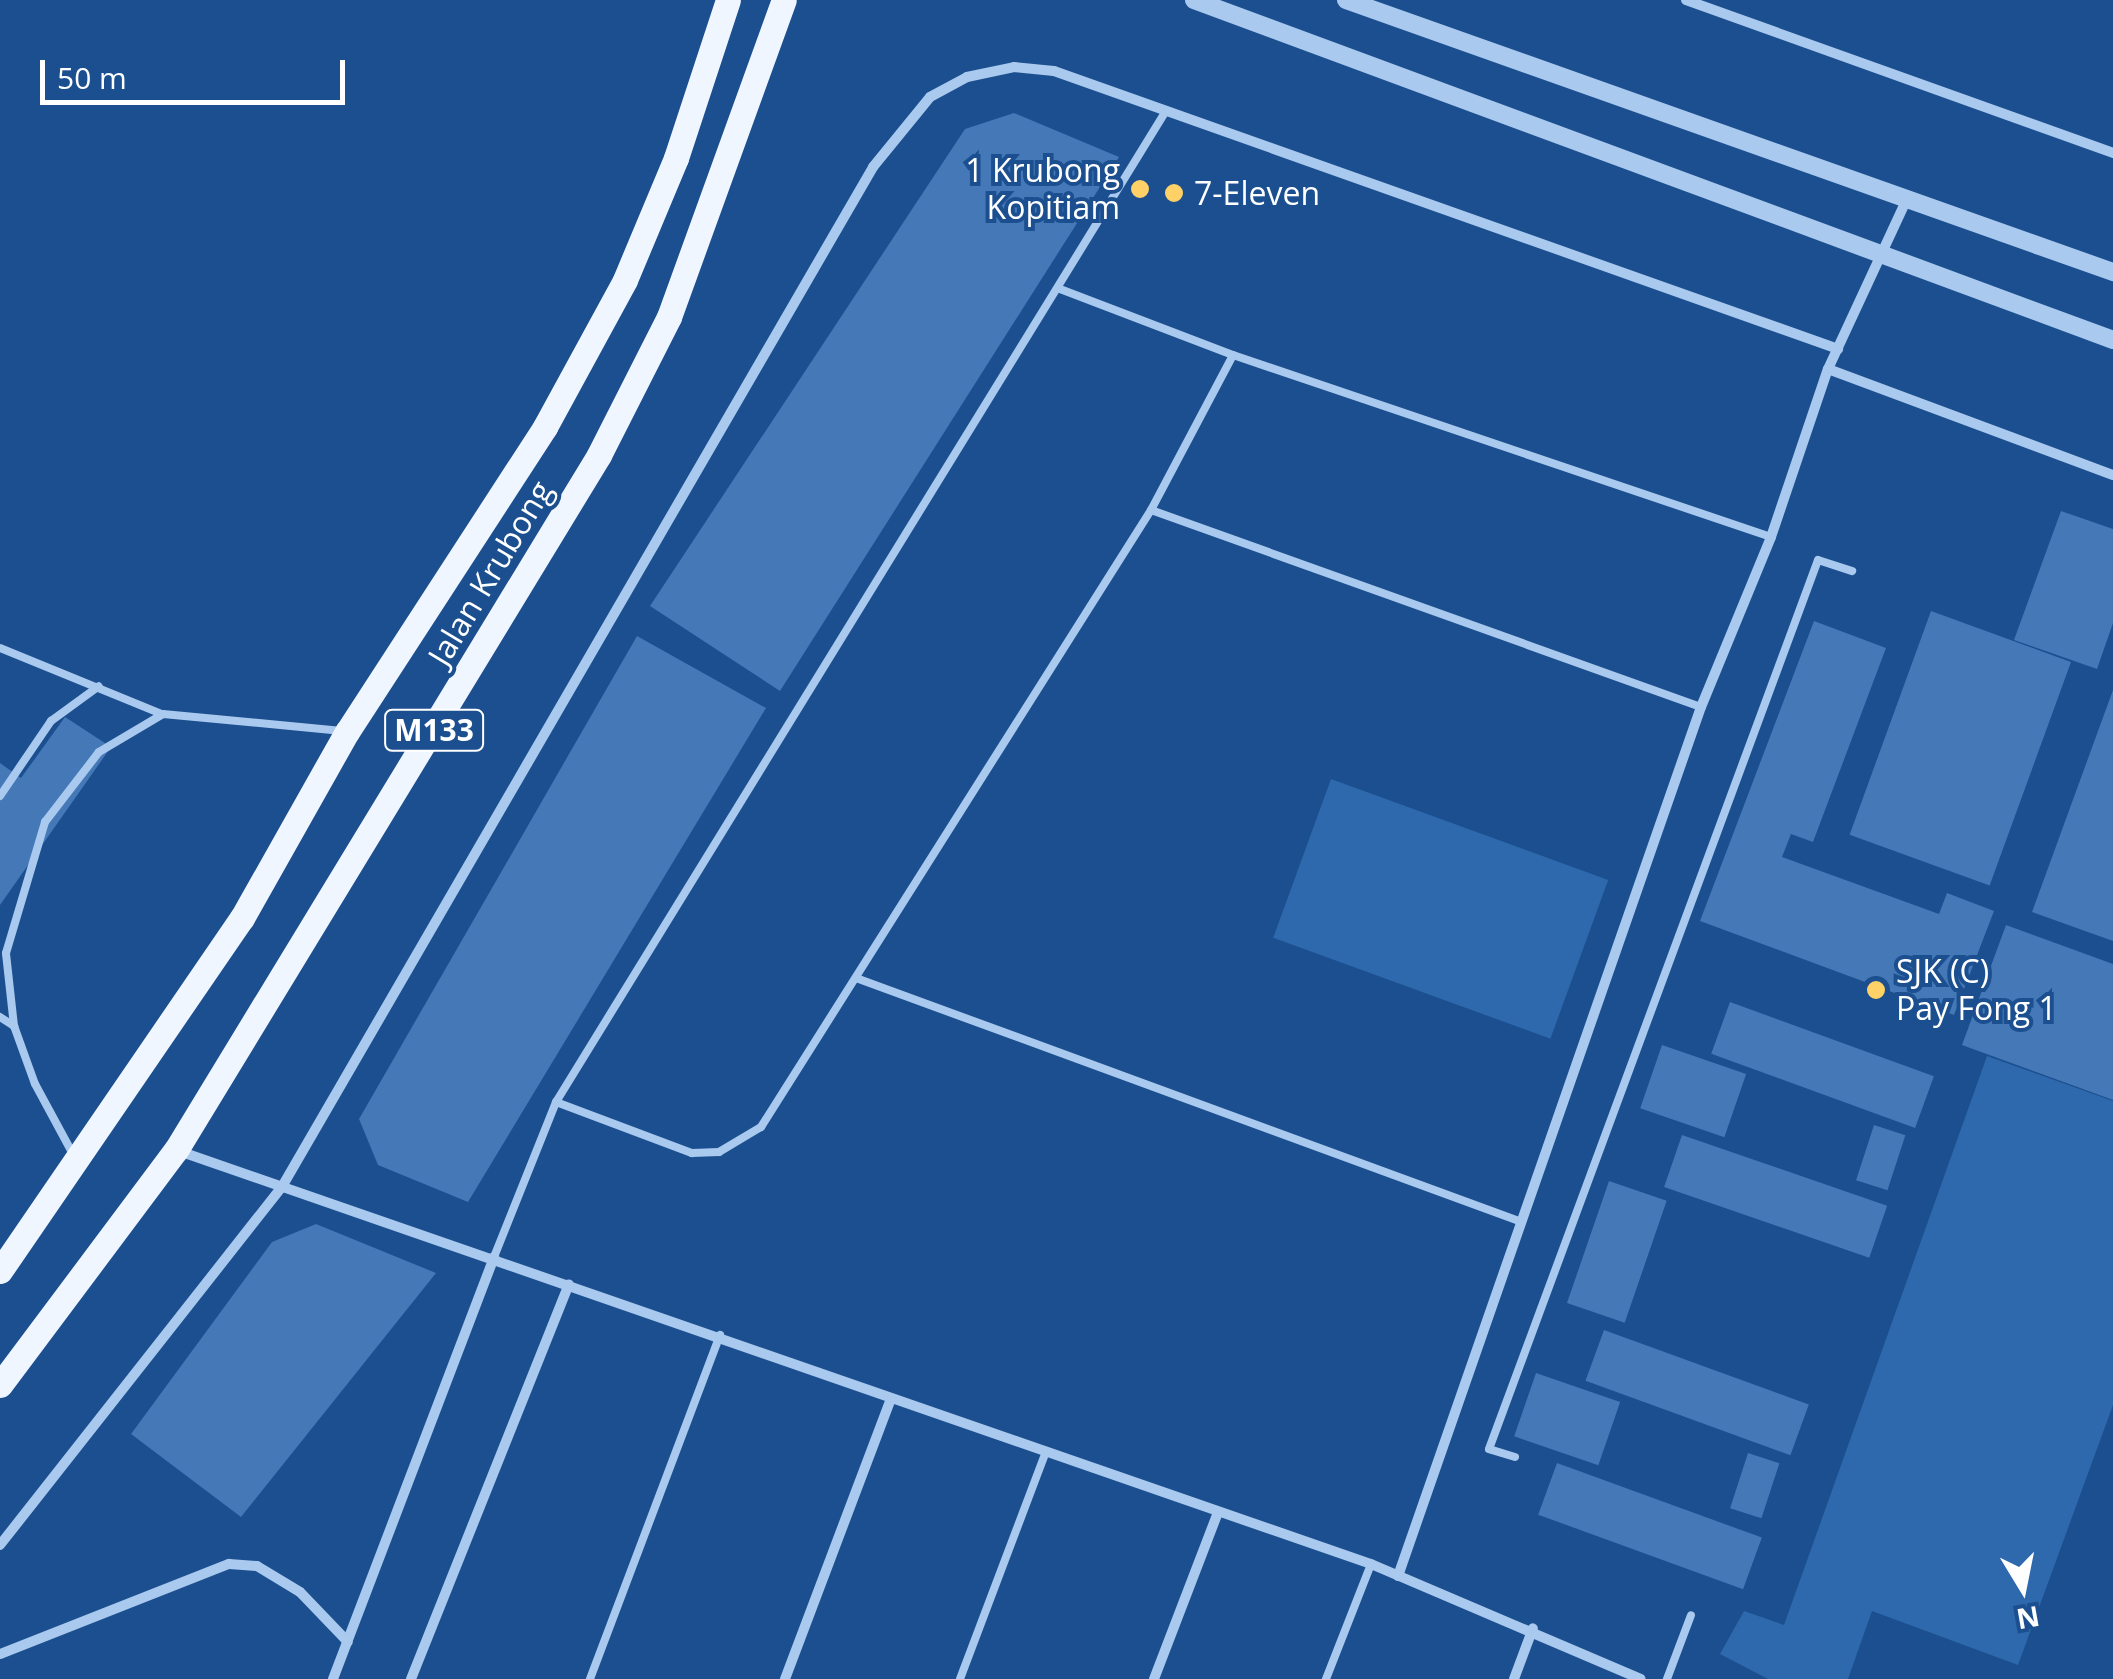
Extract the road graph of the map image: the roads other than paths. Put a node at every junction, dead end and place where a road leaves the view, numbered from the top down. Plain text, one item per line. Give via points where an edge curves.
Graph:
1 (728, 0) edge
2 (784, 0) edge
3 (800, 0) edge
4 (1194, 0) edge
5 (1346, 0) edge
6 (1686, 0) edge
7 (776, 26) junction
8 (1166, 111) junction
9 (2113, 153) edge
10 (1908, 197) junction
11 (1884, 257) junction
12 (2113, 272) edge
13 (1060, 289) junction
14 (2113, 340) edge
15 (1838, 350) junction
16 (1232, 354) junction
17 (1828, 369) junction
18 (2113, 475) edge
19 (1151, 510) junction
20 (1770, 537) junction
21 (1852, 572) dead end
22 (0, 648) edge
23 (99, 686) junction
24 (1701, 707) junction
25 (163, 714) junction
26 (347, 732) junction
27 (0, 796) edge
28 (856, 978) junction
29 (0, 1017) edge
30 (14, 1026) junction
31 (556, 1102) junction
32 (176, 1150) junction
33 (79, 1164) junction
34 (284, 1185) junction
35 (1522, 1222) junction
36 (494, 1256) junction
37 (0, 1271) edge
38 (569, 1284) junction
39 (720, 1335) junction
40 (0, 1384) edge
41 (890, 1401) junction
42 (1045, 1454) junction
43 (1515, 1457) dead end
44 (1218, 1512) junction
45 (0, 1544) edge
46 (1371, 1564) junction
47 (1398, 1576) junction
48 (1691, 1614) dead end
49 (1533, 1628) junction
50 (348, 1642) junction
51 (0, 1654) edge
52 (334, 1679) edge
53 (411, 1679) edge
54 (590, 1679) edge
55 (784, 1679) edge
56 (960, 1679) edge
57 (1154, 1679) edge
58 (1326, 1679) edge
59 (1514, 1679) edge
60 (1641, 1679) edge
61 (1666, 1679) edge

1 - 26 main road, Jalan Krubong / M133 via 676,158 625,280 544,428
2 - 7 main road, Jalan Krubong / M133
3 - 7 main road
4 - 11 street
5 - 10 street
6 - 9 street
7 - 32 main road, Jalan Krubong / M133 via 668,317 599,456
8 - 13 lane
8 - 15 street
8 - 34 street via 1054,72 1014,67 966,77 930,97 898,132
10 - 11 street
10 - 12 street
11 - 14 street
11 - 15 street
13 - 16 lane
13 - 31 lane
15 - 17 street
16 - 19 lane
16 - 20 lane
17 - 18 street
17 - 20 street
19 - 24 lane
19 - 28 lane
20 - 24 street
21 - 43 lane via 1818,560 1489,1449
22 - 23 lane
23 - 25 lane
23 - 27 lane via 51,721
24 - 35 street
25 - 26 lane
25 - 30 lane via 98,752 45,822 6,953
26 - 33 main road, Jalan Krubong / M133 via 242,918
28 - 31 lane via 760,1127 743,1142 692,1154
28 - 35 lane
29 - 30 lane
30 - 33 lane via 35,1084
31 - 36 lane
32 - 34 street
32 - 40 main road, Jalan Krubong / M133
33 - 37 main road, Jalan Krubong / M133
34 - 36 street
34 - 45 street
35 - 47 street
36 - 38 street
36 - 50 street
38 - 39 street
38 - 53 street
39 - 41 street
39 - 54 lane
41 - 42 street
41 - 55 street
42 - 44 street
42 - 56 lane
44 - 46 street
44 - 57 street
46 - 47 street
46 - 58 lane
47 - 49 street
48 - 61 lane
49 - 59 street
49 - 60 street
50 - 51 street via 300,1592 257,1566 229,1564
50 - 52 street

